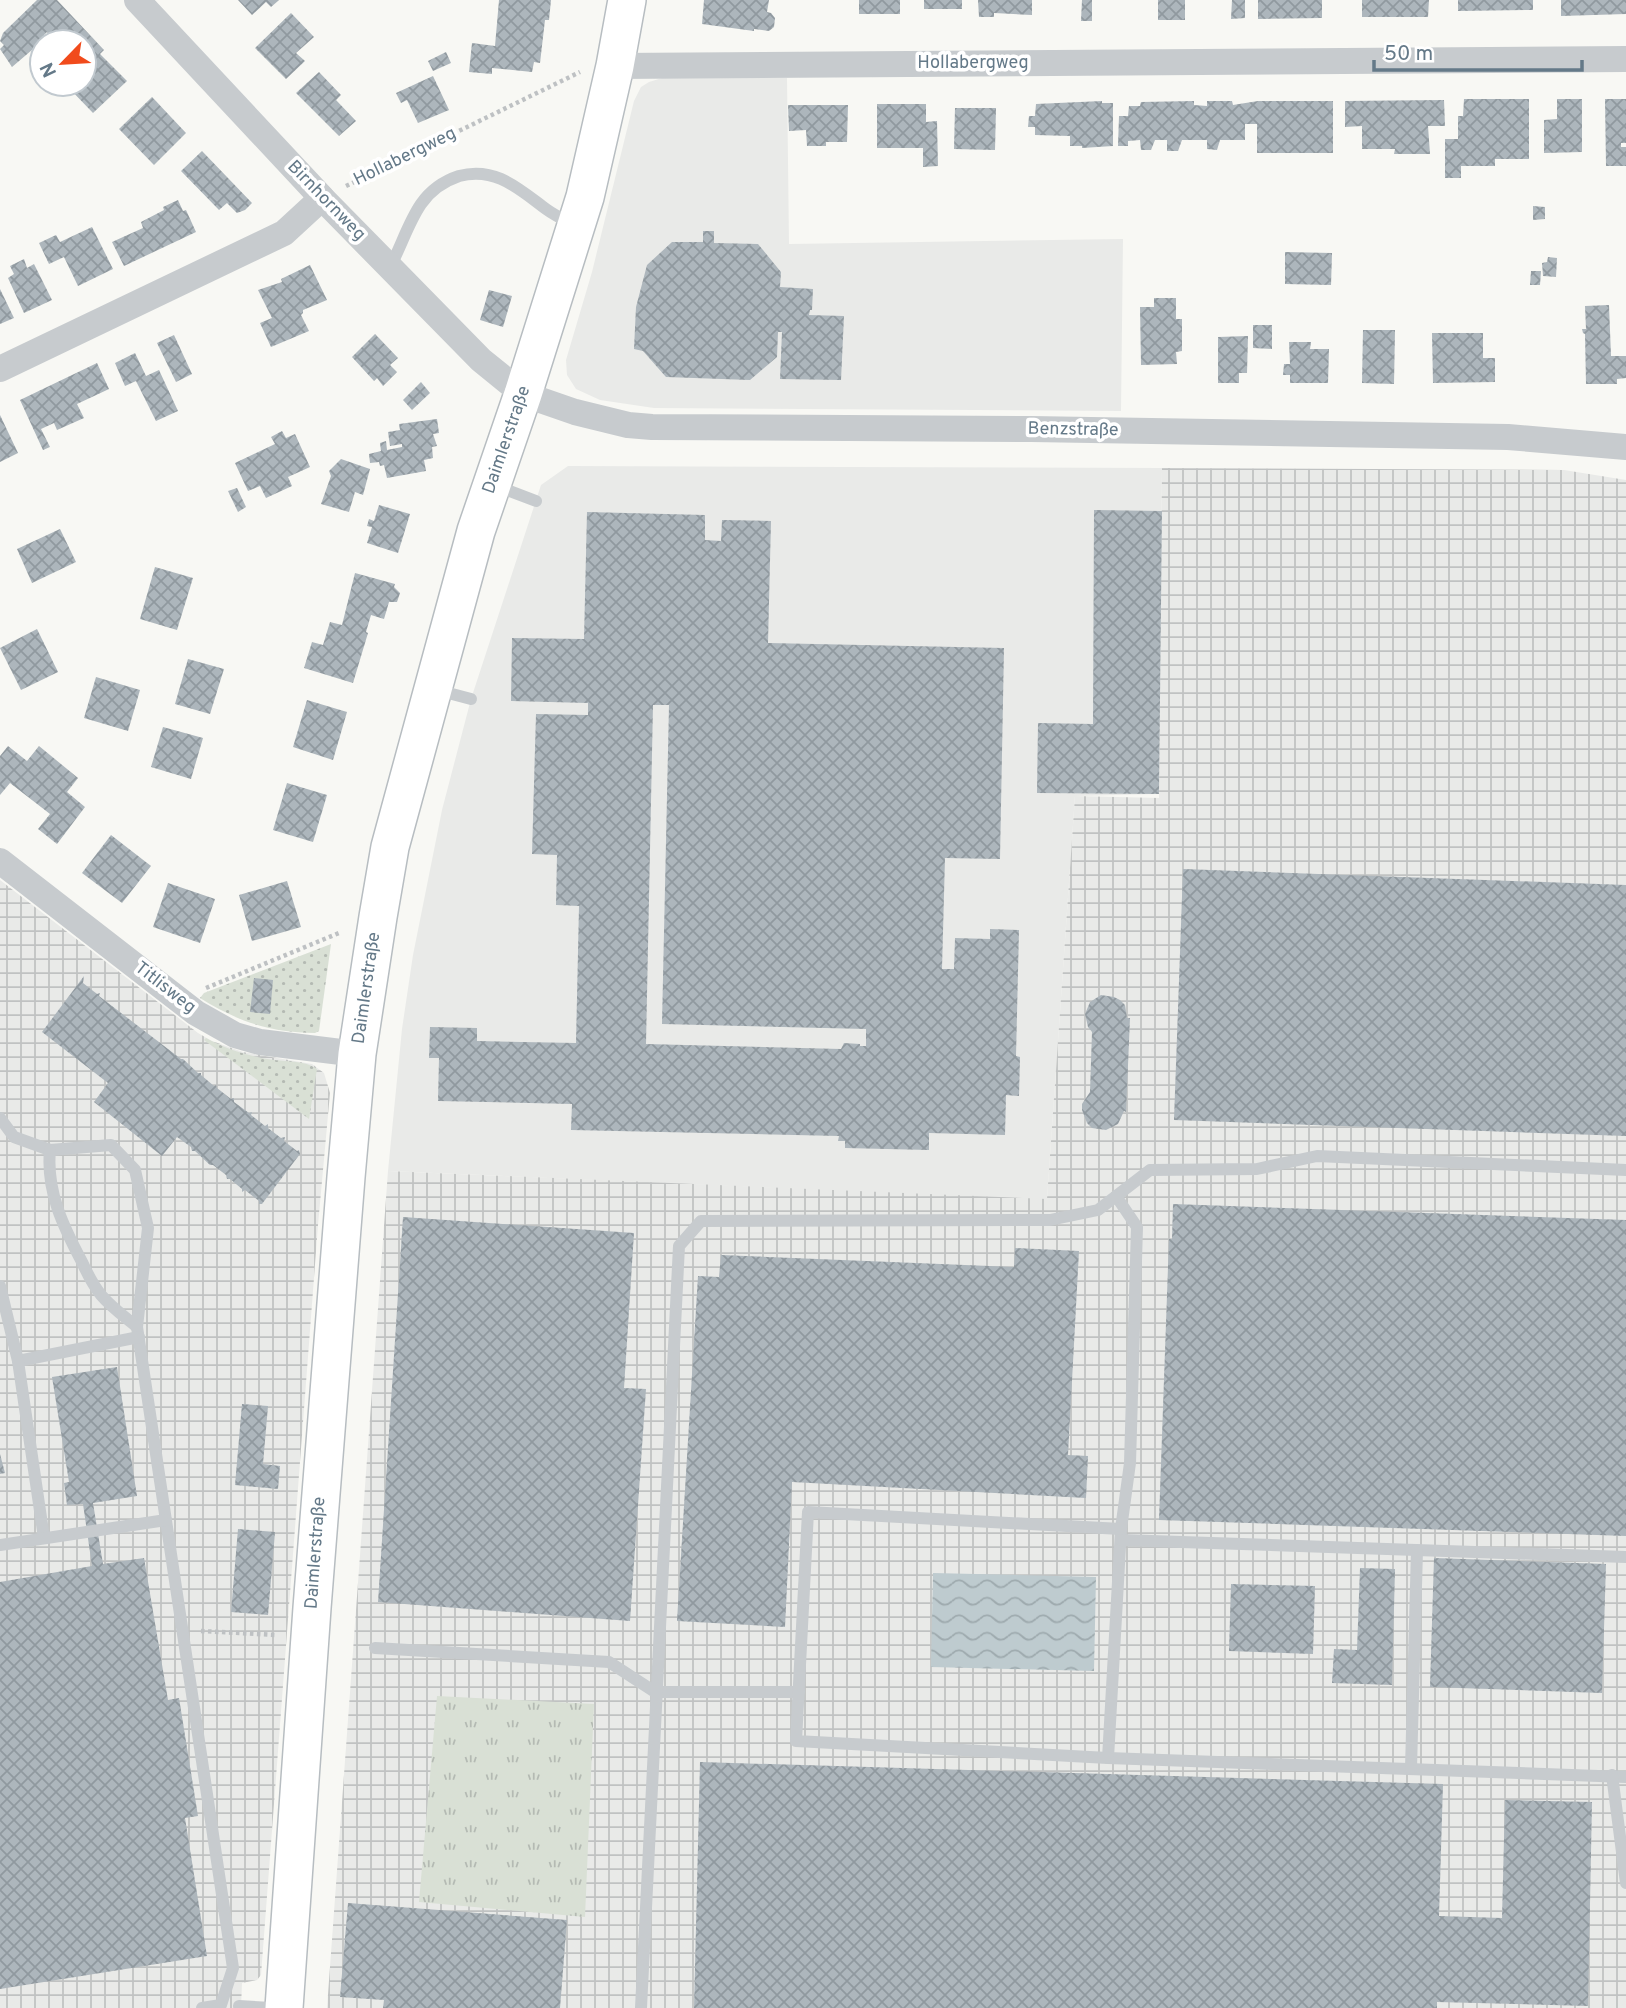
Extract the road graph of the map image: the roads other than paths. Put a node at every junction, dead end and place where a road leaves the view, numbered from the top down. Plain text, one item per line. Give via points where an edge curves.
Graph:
1 (137, 0) edge
2 (627, 0) edge
3 (1626, 59) edge
4 (615, 66) junction
5 (323, 198) junction
6 (576, 227) junction
7 (390, 267) junction
8 (0, 369) edge
9 (523, 394) junction
10 (1626, 447) edge
11 (491, 485) junction
12 (536, 501) dead end
13 (434, 690) junction
14 (471, 699) dead end
15 (0, 861) edge
16 (357, 1054) junction
17 (0, 1118) edge
18 (50, 1150) junction
19 (1626, 1170) edge
20 (1116, 1196) junction
21 (0, 1286) edge
22 (138, 1332) junction
23 (18, 1361) junction
24 (166, 1520) junction
25 (1121, 1535) junction
26 (44, 1538) junction
27 (0, 1545) edge
28 (1417, 1550) junction
29 (1626, 1557) edge
30 (375, 1648) dead end
31 (655, 1692) junction
32 (799, 1692) junction
33 (1108, 1758) junction
34 (1410, 1769) junction
35 (1612, 1775) junction
36 (1626, 1777) edge
37 (1626, 1883) edge
38 (239, 2006) dead end
39 (202, 2008) edge
40 (271, 2008) edge
41 (284, 2008) edge
42 (641, 2008) edge

1 - 5 street, Birnhornweg
2 - 4 street, Daimlerstraße
3 - 4 street, Hollabergweg
4 - 6 street, Daimlerstraße
5 - 7 street, Birnhornweg
5 - 8 street via 284,233
6 - 7 lane via 495,175 464,175 437,187 420,206
6 - 9 street, Daimlerstraße
7 - 9 street, Birnhornweg via 481,360
9 - 10 street, Benzstraße via 575,412 652,427 1508,437
9 - 11 street, Daimlerstraße
11 - 12 lane
11 - 13 street, Daimlerstraße
13 - 14 lane
13 - 16 street, Daimlerstraße via 390,846
15 - 16 street, Titlisweg via 196,1013 235,1035
16 - 41 street, Daimlerstraße
17 - 18 lane via 14,1137
18 - 22 lane via 51,1189 74,1246 100,1294
18 - 22 lane via 111,1145 135,1170 148,1228
19 - 20 lane via 1318,1156 1257,1169 1150,1170
20 - 25 lane via 1137,1227 1130,1463
20 - 31 lane via 1098,1210 1051,1220 701,1221 679,1246
21 - 23 lane
22 - 23 lane
22 - 24 lane
23 - 26 lane
24 - 26 lane
24 - 39 lane via 233,1968 221,2005
25 - 28 lane
25 - 32 lane via 808,1512
25 - 33 lane
26 - 27 lane
28 - 29 lane
28 - 34 lane
30 - 31 lane via 609,1662
31 - 32 lane
31 - 42 lane
32 - 33 lane via 796,1741
33 - 34 lane
34 - 35 lane
35 - 36 lane
35 - 37 lane
38 - 40 lane

